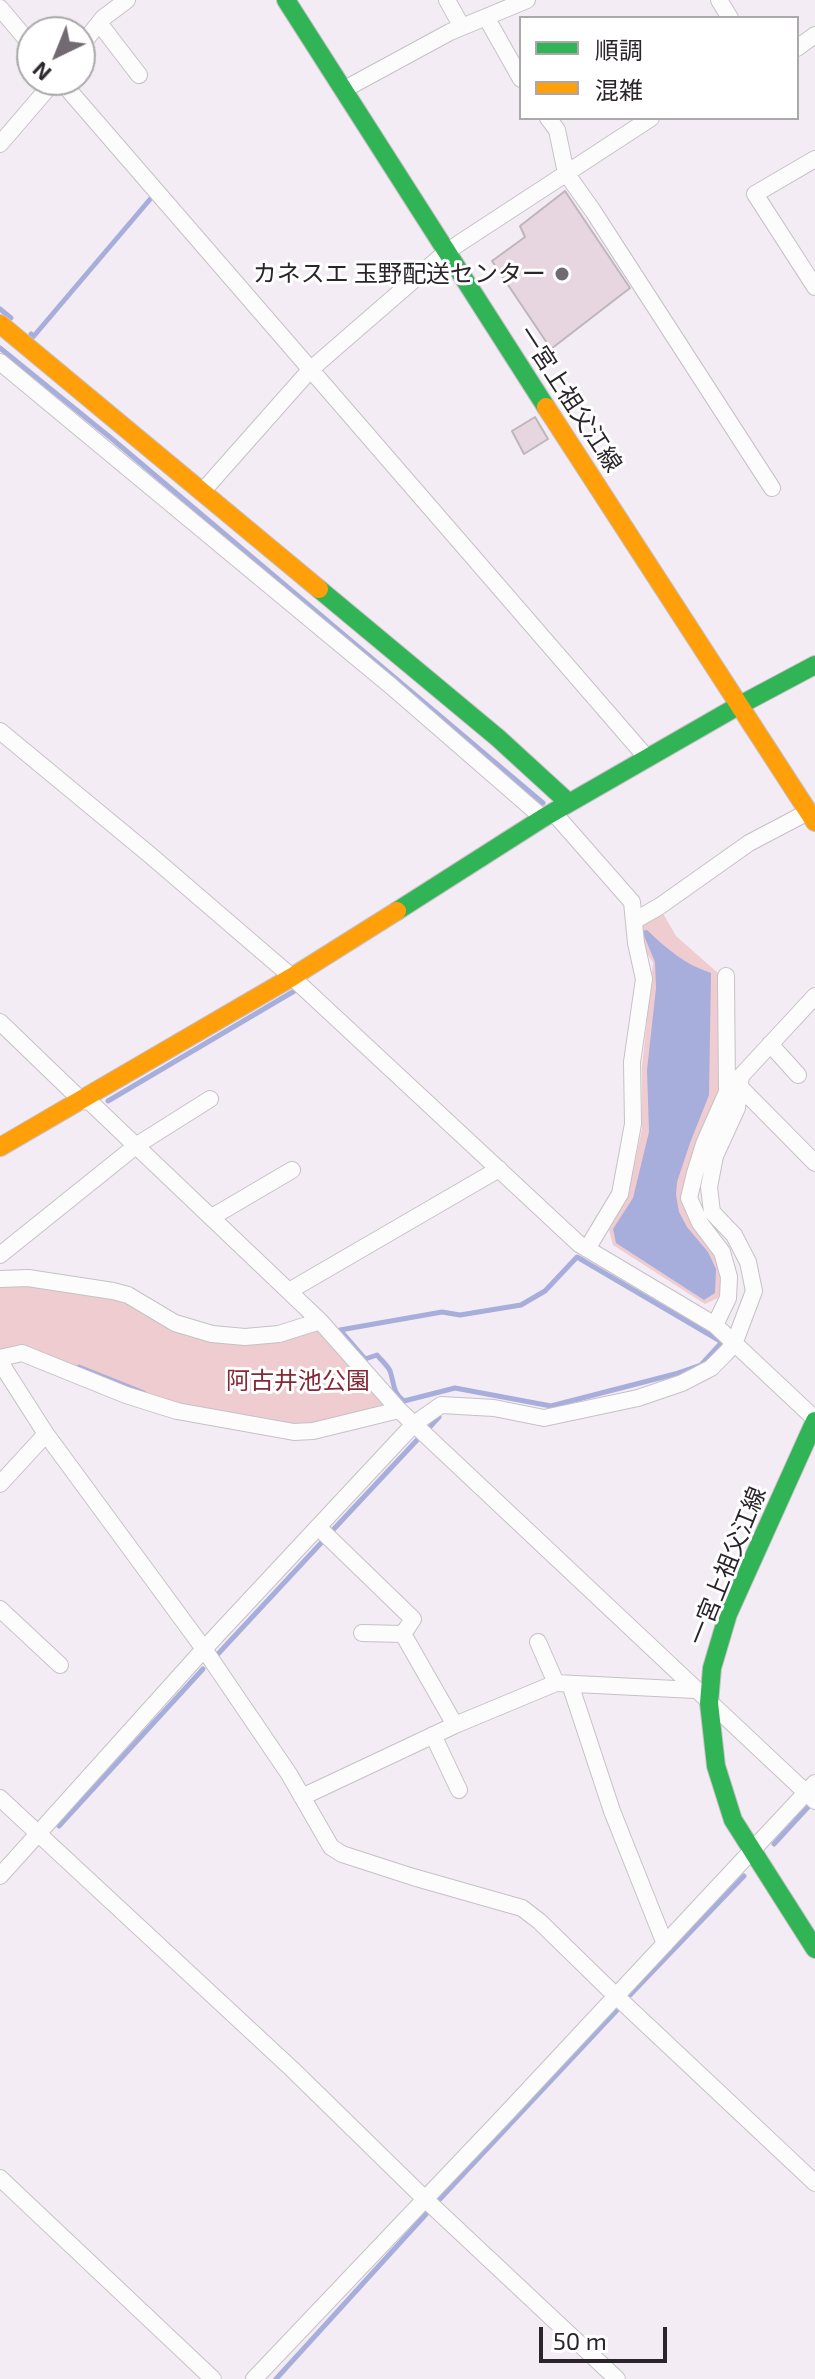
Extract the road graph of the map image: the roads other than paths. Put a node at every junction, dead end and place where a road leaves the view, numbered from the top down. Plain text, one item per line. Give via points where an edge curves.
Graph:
1 (127, 0) edge
2 (286, 0) edge
3 (447, 0) edge
4 (527, 0) edge
5 (0, 8) edge
6 (486, 17) junction
7 (99, 23) junction
8 (16, 27) edge
9 (96, 27) edge
10 (462, 27) junction
11 (139, 75) dead end
12 (519, 75) edge
13 (343, 90) junction
14 (44, 96) edge
15 (72, 96) edge
16 (550, 120) edge
17 (648, 120) edge
18 (0, 144) edge
19 (815, 159) edge
20 (566, 173) junction
21 (446, 252) junction
22 (815, 287) edge
23 (0, 324) edge
24 (0, 362) edge
25 (310, 370) junction
26 (772, 488) dead end
27 (202, 492) junction
28 (813, 670) edge
29 (738, 706) junction
30 (0, 731) edge
31 (647, 758) junction
32 (555, 811) junction
33 (812, 817) edge
34 (634, 921) junction
35 (726, 976) dead end
36 (292, 977) junction
37 (815, 996) edge
38 (0, 1022) edge
39 (770, 1044) junction
40 (798, 1075) dead end
41 (734, 1081) junction
42 (210, 1099) dead end
43 (82, 1101) junction
44 (137, 1145) junction
45 (0, 1147) edge
46 (815, 1163) edge
47 (499, 1169) junction
48 (292, 1170) dead end
49 (212, 1217) junction
50 (587, 1249) junction
51 (0, 1255) edge
52 (0, 1279) edge
53 (289, 1291) junction
54 (320, 1321) junction
55 (715, 1325) junction
56 (734, 1344) junction
57 (0, 1360) edge
58 (399, 1410) junction
59 (815, 1420) edge
60 (414, 1424) junction
61 (46, 1434) junction
62 (0, 1484) edge
63 (319, 1528) junction
64 (0, 1609) edge
65 (362, 1633) dead end
66 (403, 1634) junction
67 (538, 1642) dead end
68 (204, 1649) junction
69 (60, 1665) dead end
70 (563, 1683) junction
71 (702, 1696) junction
72 (455, 1725) junction
73 (433, 1735) junction
74 (459, 1790) dead end
75 (812, 1792) edge
76 (302, 1797) junction
77 (0, 1798) edge
78 (39, 1835) junction
79 (752, 1849) junction
80 (0, 1876) edge
81 (665, 1944) junction
82 (815, 1949) edge
83 (616, 1996) junction
84 (0, 2178) edge
85 (815, 2183) edge
86 (425, 2199) junction
87 (213, 2379) edge
88 (254, 2379) edge
89 (617, 2379) edge

1 - 7 street
2 - 13 street, 一宮上祖父江線
3 - 10 street
4 - 6 street
5 - 8 street
6 - 10 street
6 - 12 street
7 - 9 street
7 - 11 street
10 - 13 street
13 - 21 street, 一宮上祖父江線
14 - 18 street
15 - 25 street
16 - 20 street via 557,130
17 - 20 street
19 - 22 street via 755,194
20 - 21 street
20 - 26 street
21 - 25 street
21 - 29 street, 一宮上祖父江線
23 - 27 street
24 - 32 street via 391,686
25 - 27 street
25 - 31 street
27 - 32 street via 486,728
28 - 29 street
29 - 31 street
29 - 33 street, 一宮上祖父江線
30 - 36 street
31 - 32 street
32 - 34 street via 632,902
32 - 36 street
33 - 34 street via 749,843
34 - 50 street via 644,979 632,1062 633,1124 620,1194
35 - 41 street
36 - 43 street
36 - 47 street
37 - 39 street
38 - 43 street
39 - 40 street
39 - 41 street
41 - 46 street
41 - 55 street via 704,1144 689,1198 722,1252 729,1277 728,1298
41 - 56 street via 737,1108 715,1156 709,1187 712,1212 734,1235 748,1262 754,1291
42 - 44 street
43 - 44 street via 90,1102
43 - 45 street
44 - 49 street
44 - 51 street
47 - 50 street
47 - 53 street
48 - 49 street
49 - 53 street
50 - 55 street
52 - 54 street via 113,1291 175,1323 212,1334 279,1334
53 - 54 street
54 - 58 street
55 - 56 street
56 - 59 street
56 - 60 street via 711,1368 638,1398 544,1418 441,1405
57 - 58 street via 22,1353 177,1411 294,1432
57 - 61 street
58 - 60 street
59 - 71 street, 一宮上祖父江線 via 728,1614
60 - 63 street
60 - 71 street
61 - 62 street
61 - 68 street
63 - 66 street via 413,1619
63 - 68 street
64 - 69 street
65 - 66 street
66 - 72 street
67 - 70 street
68 - 76 street
68 - 78 street
70 - 71 street
70 - 72 street
70 - 81 street
71 - 75 street
71 - 79 street, 一宮上祖父江線 via 733,1820
72 - 73 street
73 - 74 street
73 - 76 street
75 - 79 street
76 - 83 street via 331,1847 342,1854 522,1908
77 - 78 street
78 - 80 street
78 - 86 street
79 - 81 street
79 - 82 street, 一宮上祖父江線
81 - 83 street
83 - 85 street
83 - 86 street
84 - 87 street
86 - 88 street
86 - 89 street

